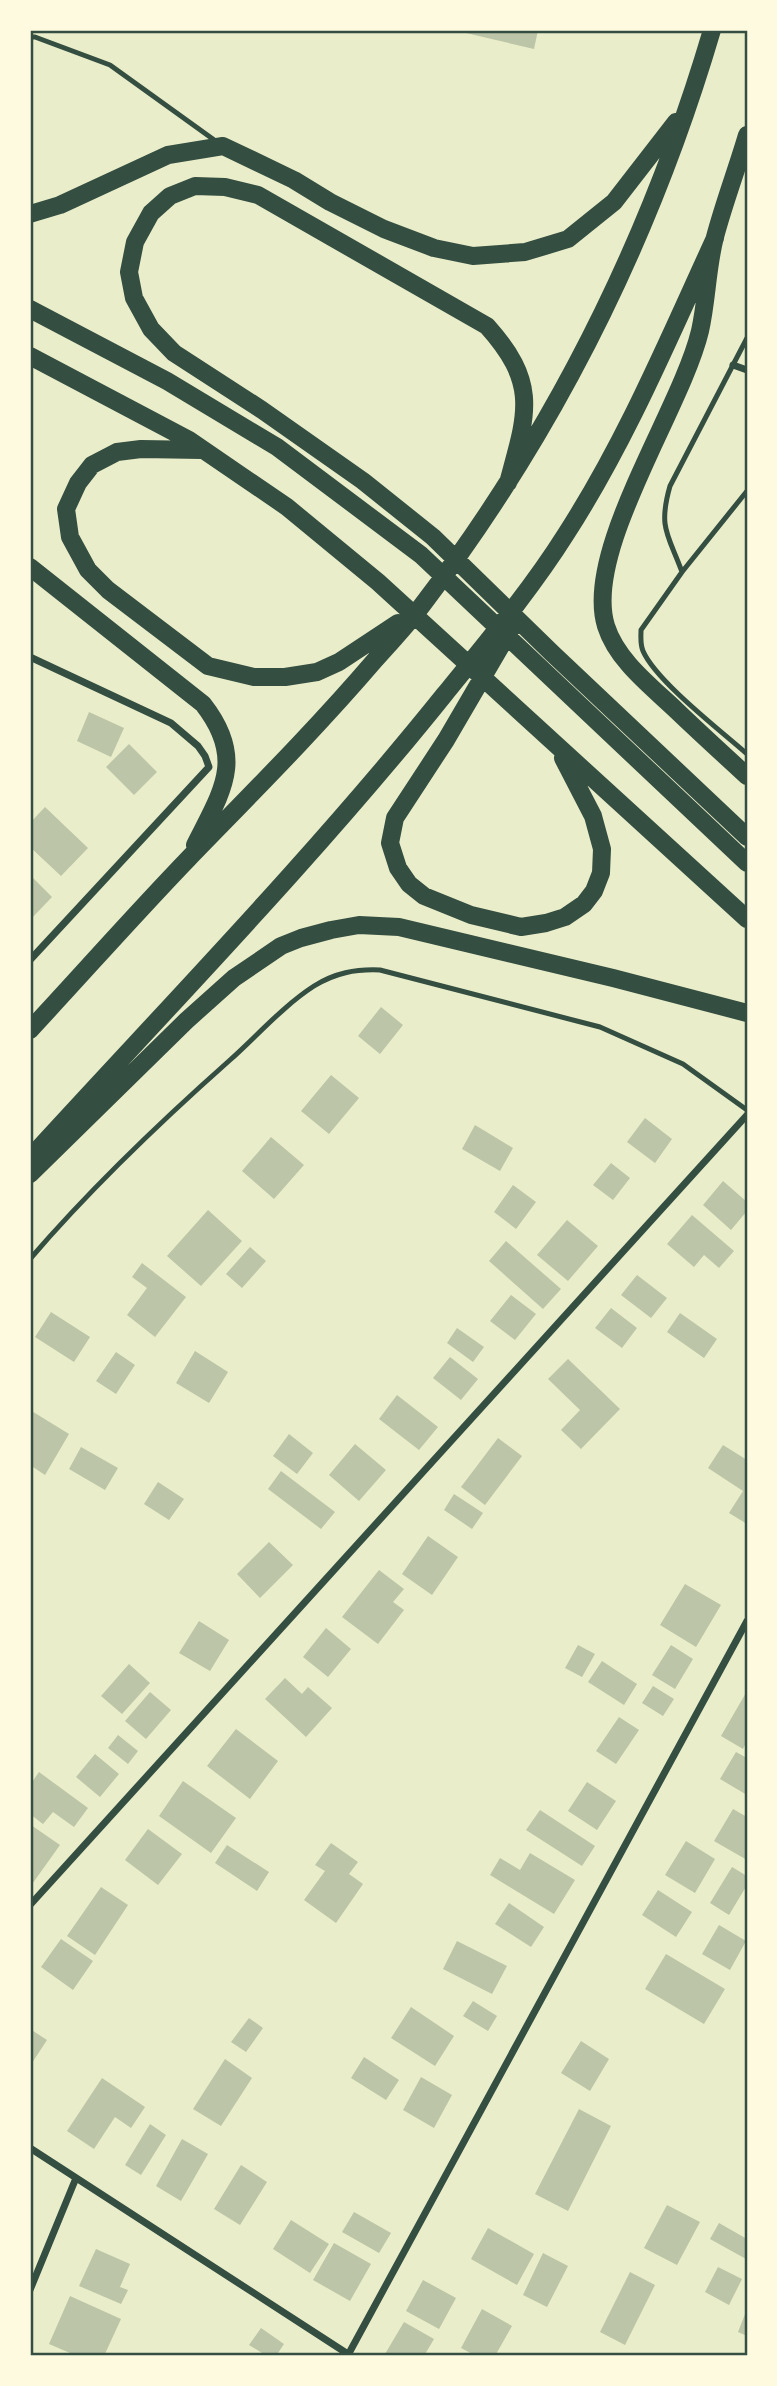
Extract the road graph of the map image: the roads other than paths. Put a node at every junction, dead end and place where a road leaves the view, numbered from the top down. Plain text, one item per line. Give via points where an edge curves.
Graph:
1 (712, 30) edge
2 (30, 37) edge
3 (687, 108) junction
4 (747, 135) edge
5 (223, 146) junction
6 (30, 214) edge
7 (715, 238) junction
8 (30, 309) edge
9 (747, 338) edge
10 (30, 356) edge
11 (733, 365) junction
12 (747, 369) edge
13 (202, 450) junction
14 (508, 483) junction
15 (747, 491) edge
16 (565, 536) junction
17 (30, 568) edge
18 (682, 572) junction
19 (421, 607) junction
20 (30, 657) edge
21 (558, 748) junction
22 (747, 754) edge
23 (747, 776) edge
24 (747, 836) edge
25 (188, 859) junction
26 (747, 863) edge
27 (747, 919) edge
28 (30, 960) edge
29 (747, 1013) edge
30 (30, 1030) edge
31 (747, 1112) edge
32 (30, 1158) edge
33 (30, 1174) edge
34 (30, 1259) edge
35 (747, 1621) edge
36 (30, 1905) edge
37 (30, 2148) edge
38 (76, 2178) junction
39 (30, 2290) edge
40 (349, 2355) edge

1 - 3 main road
2 - 5 lane via 110,65
3 - 5 main road via 614,202 568,239 525,252 473,256 434,248 384,229
3 - 14 main road via 611,299
4 - 7 main road
5 - 6 main road via 168,155 60,205
7 - 16 main road via 633,415
7 - 23 main road via 699,332 612,547 604,577 603,612 619,651 641,677
8 - 26 main road via 167,381 277,447 421,555
9 - 11 lane
10 - 13 main road
11 - 12 street
11 - 18 lane via 670,486 663,510 665,530
13 - 19 main road via 117,452 92,465 66,509 69,537 88,570 171,640 208,666 254,677 285,677 317,672 339,662
13 - 21 main road via 287,507 378,582
14 - 19 main road
14 - 24 main road via 525,397 520,372 487,326 258,195 195,186 170,196 151,213 135,242 129,272 134,299 151,329 174,354 363,481 433,537
15 - 18 lane
16 - 21 main road via 446,740 394,817 390,843 409,884 424,896 471,915 521,927 565,917 584,904 601,873 602,849 593,816
16 - 32 main road via 493,637 352,806
17 - 25 main road via 213,717 226,749 227,772
18 - 22 lane via 641,630 644,652 663,678
19 - 25 main road via 297,748
20 - 28 street via 172,723 198,746 209,767
21 - 27 main road
25 - 30 main road
29 - 33 main road via 400,927 359,925 331,930 281,946 234,978
31 - 34 lane via 683,1064 600,1027 380,970 358,969 313,987 284,1011 87,1194
31 - 36 street
35 - 40 street
37 - 38 street
38 - 39 street
38 - 40 street

